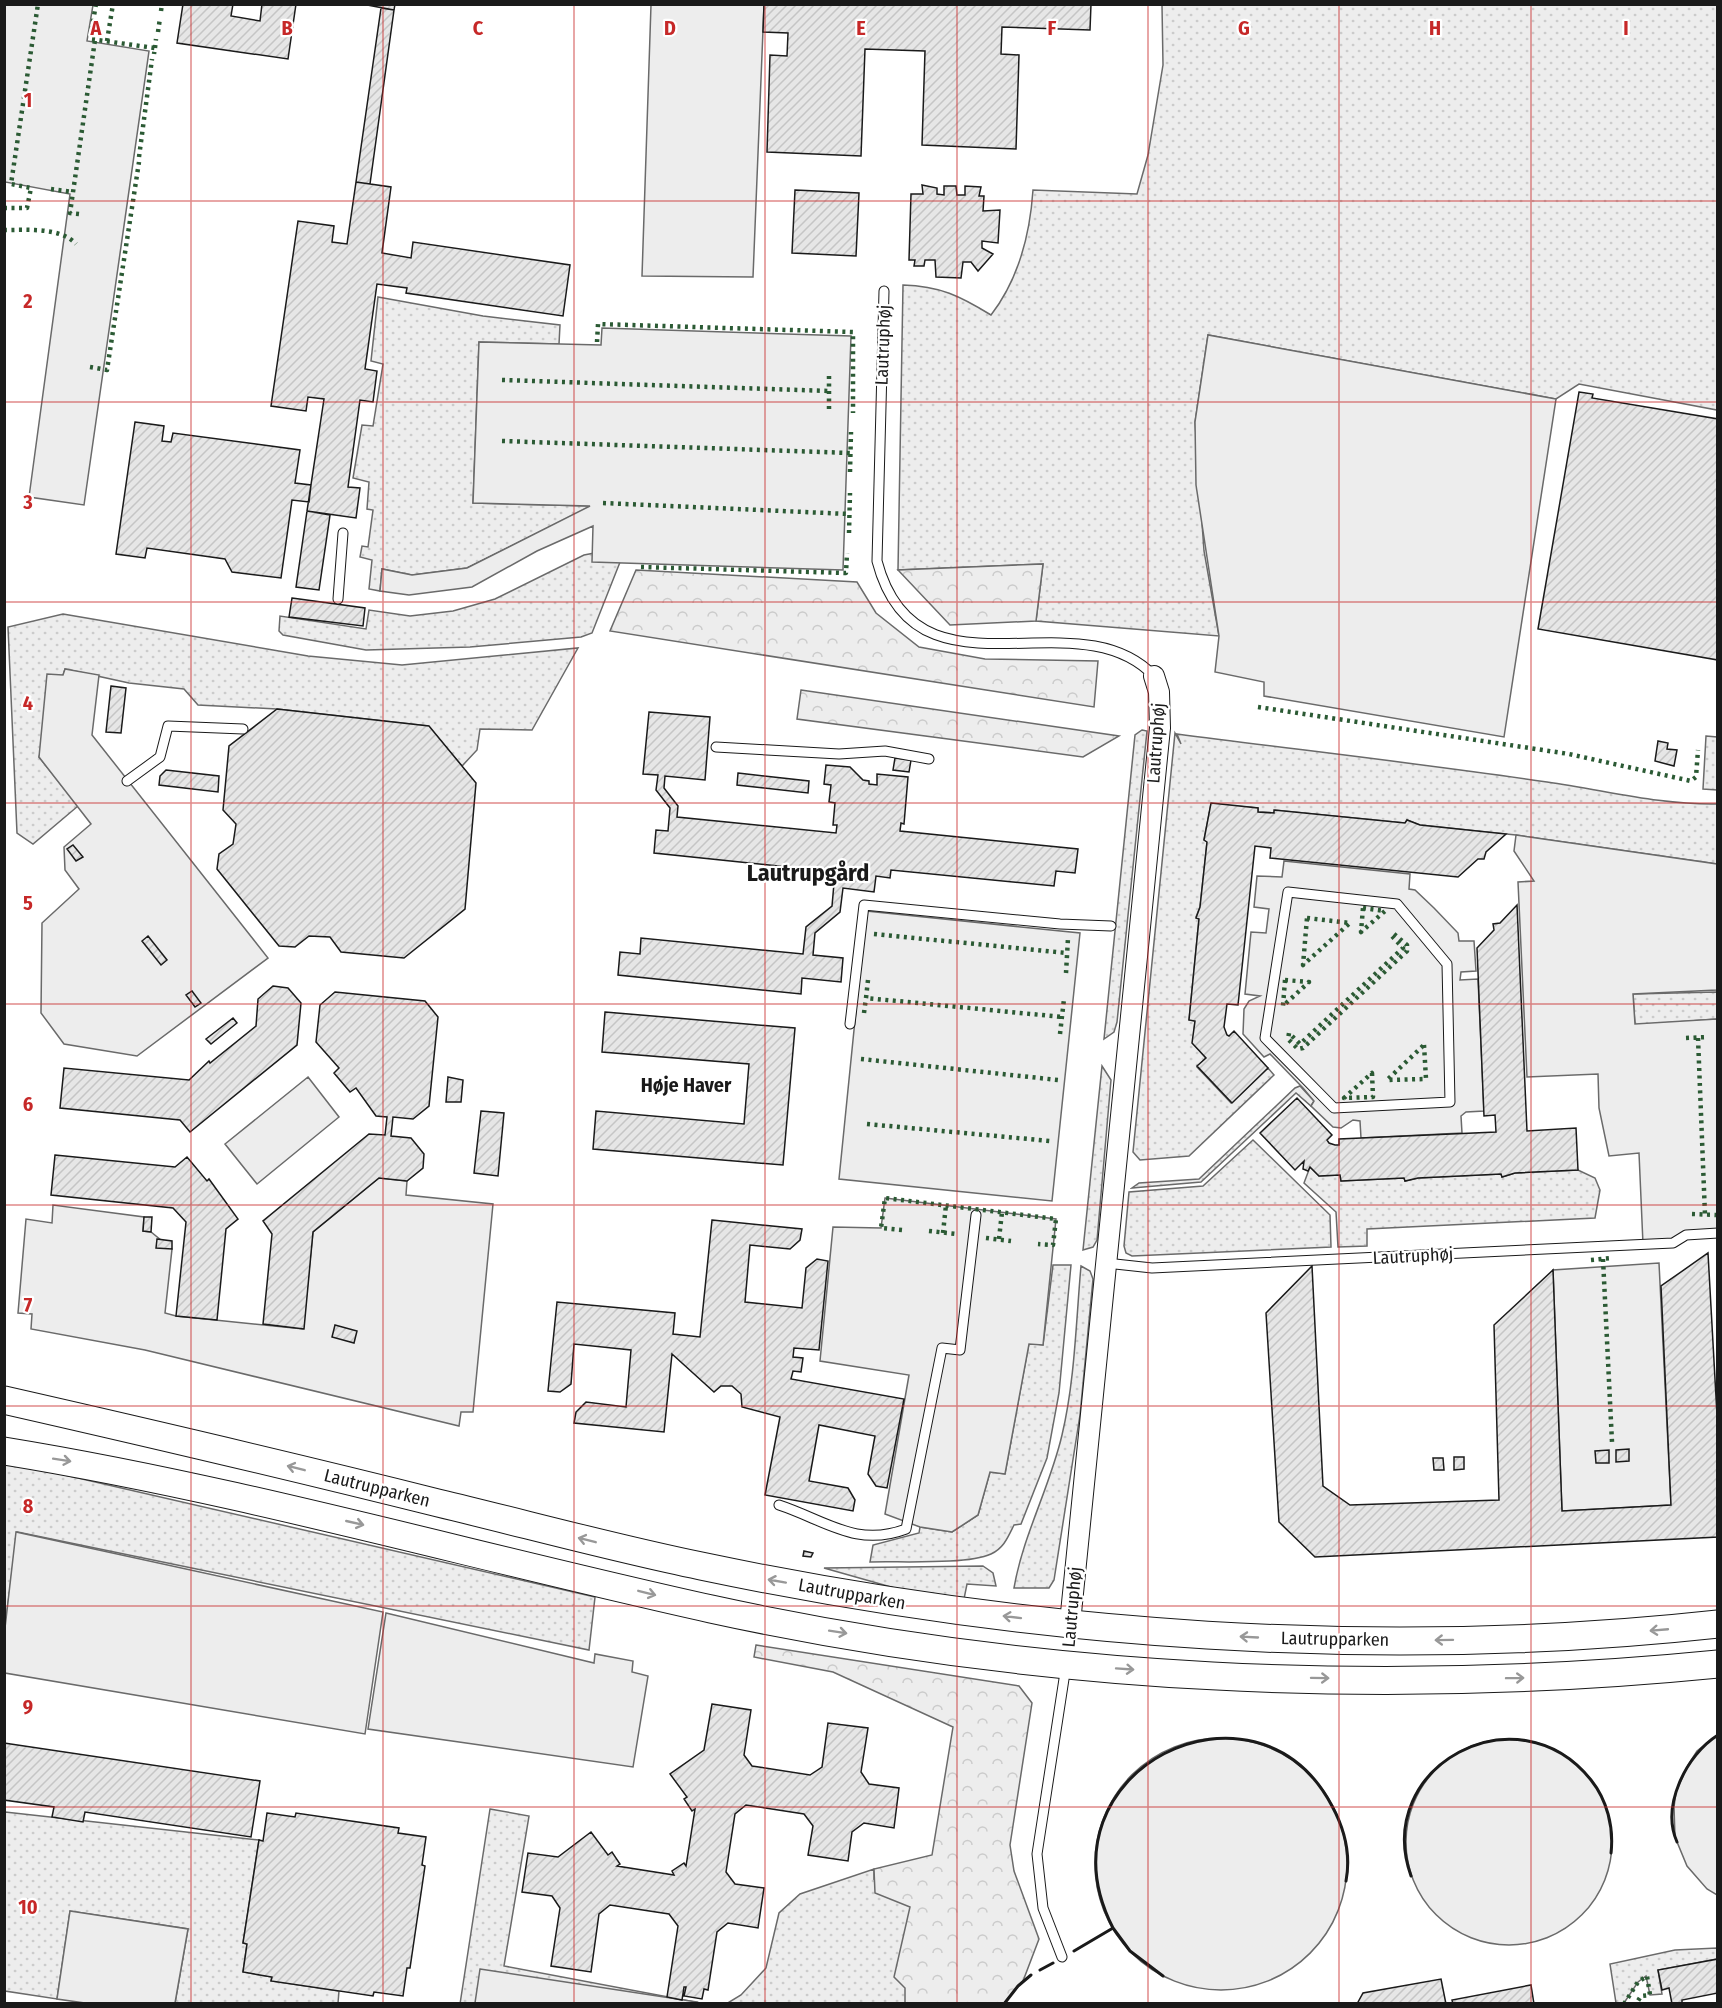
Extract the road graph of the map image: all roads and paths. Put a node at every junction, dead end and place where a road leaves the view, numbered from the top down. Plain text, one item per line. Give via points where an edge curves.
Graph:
1 (884, 291) dead end
2 (343, 533) dead end
3 (338, 599) dead end
4 (1154, 676) joint
5 (243, 729) dead end
6 (716, 747) dead end
7 (929, 759) dead end
8 (127, 781) dead end
9 (1111, 926) dead end
10 (1428, 939) joint
11 (850, 1024) dead end
12 (976, 1215) dead end
13 (1718, 1233) edge
14 (1106, 1263) junction
15 (4, 1400) edge
16 (4, 1450) edge
17 (779, 1505) dead end
18 (1070, 1623) junction
19 (1718, 1624) edge
20 (1718, 1664) edge
21 (1066, 1665) junction
22 (1062, 1957) dead end

1 - 4 lane, Lautruphøj via 877,561 899,609 910,621 940,638 978,644 1108,648 1140,661
2 - 3 lane
4 - 14 street, Lautruphøj via 1161,708 1160,728
5 - 8 lane via 168,726 160,757
6 - 7 lane via 839,754 885,751
9 - 11 lane via 864,905
10 - 10 lane via 1447,964 1450,1102 1334,1108 1265,1038 1288,892 1397,904
12 - 17 lane via 960,1350 942,1347 906,1529 868,1537 841,1532 812,1516
13 - 14 lane, Lautruphøj via 1686,1235 1673,1243 1152,1268
14 - 18 street, Lautruphøj
18 -> 15 street, Lautrupparken via 912,1604 699,1566
16 -> 21 street via 198,1486 713,1609 852,1635
19 -> 18 street, Lautrupparken via 1574,1636 1409,1641 1250,1637
18 - 21 street, Lautruphøj
21 -> 20 street via 1233,1676 1395,1680 1543,1677
21 - 22 lane via 1037,1854 1043,1908

